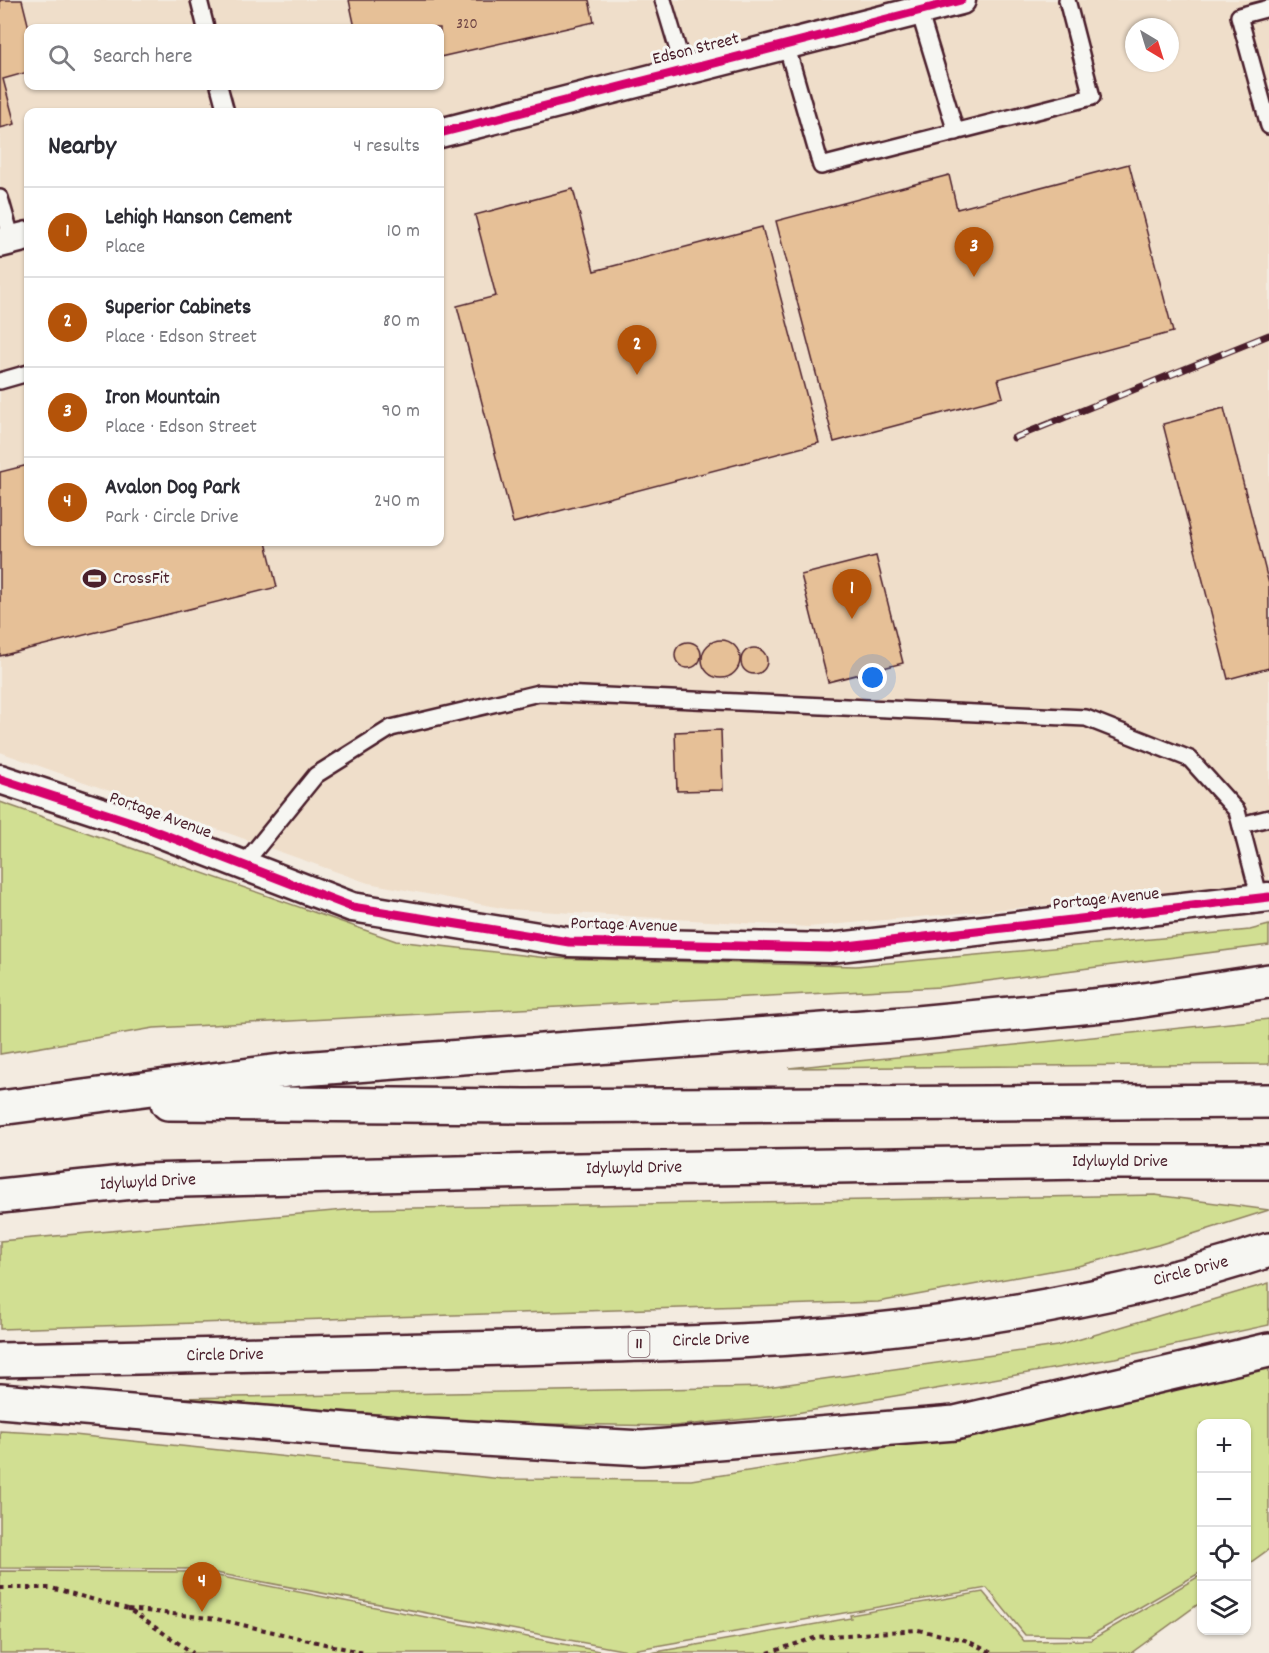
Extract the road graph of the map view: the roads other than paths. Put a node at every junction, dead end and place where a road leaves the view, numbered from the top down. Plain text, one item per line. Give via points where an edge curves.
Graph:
1 (199, 0) edge
2 (663, 0) edge
3 (961, 0) edge
4 (1067, 0) edge
5 (1269, 8) edge
6 (919, 10) junction
7 (205, 24) edge
8 (786, 44) junction
9 (684, 70) junction
10 (220, 90) edge
11 (225, 108) edge
12 (1269, 126) edge
13 (444, 132) edge
14 (956, 132) junction
15 (0, 198) edge
16 (13, 240) edge
17 (24, 375) edge
18 (0, 381) edge
19 (0, 779) edge
20 (1269, 818) edge
21 (1241, 825) junction
22 (243, 865) junction
23 (1264, 898) edge
24 (1269, 981) edge
25 (1269, 1101) edge
26 (49, 1102) junction
27 (0, 1108) edge
28 (1269, 1162) edge
29 (0, 1196) edge
30 (1269, 1250) edge
31 (1269, 1350) edge
32 (0, 1359) edge
33 (0, 1401) edge

1 - 7 lane
2 - 9 lane
3 - 6 street, Edson Street
4 - 14 lane via 1092,97
5 - 12 lane via 1239,16
6 - 8 street, Edson Street
6 - 14 lane
8 - 9 street, Edson Street
8 - 14 lane via 821,166
9 - 13 street, Edson Street
10 - 11 lane
15 - 16 lane
17 - 18 lane
19 - 22 street, Portage Avenue via 134,823
20 - 21 lane
21 - 22 lane via 1237,810 1190,759 1086,718 539,693 390,728 316,775
21 - 23 lane
22 - 23 street, Portage Avenue via 352,907 569,942 830,948
24 - 26 highway via 1123,1003 917,1023 288,1070
25 - 26 highway via 526,1106
26 - 27 highway
28 - 29 highway, Idylwyld Drive via 590,1170 177,1180
30 - 32 highway, Circle Drive / 11 via 1106,1295 999,1316 858,1333 338,1354
31 - 33 highway via 955,1423 642,1448 395,1434

